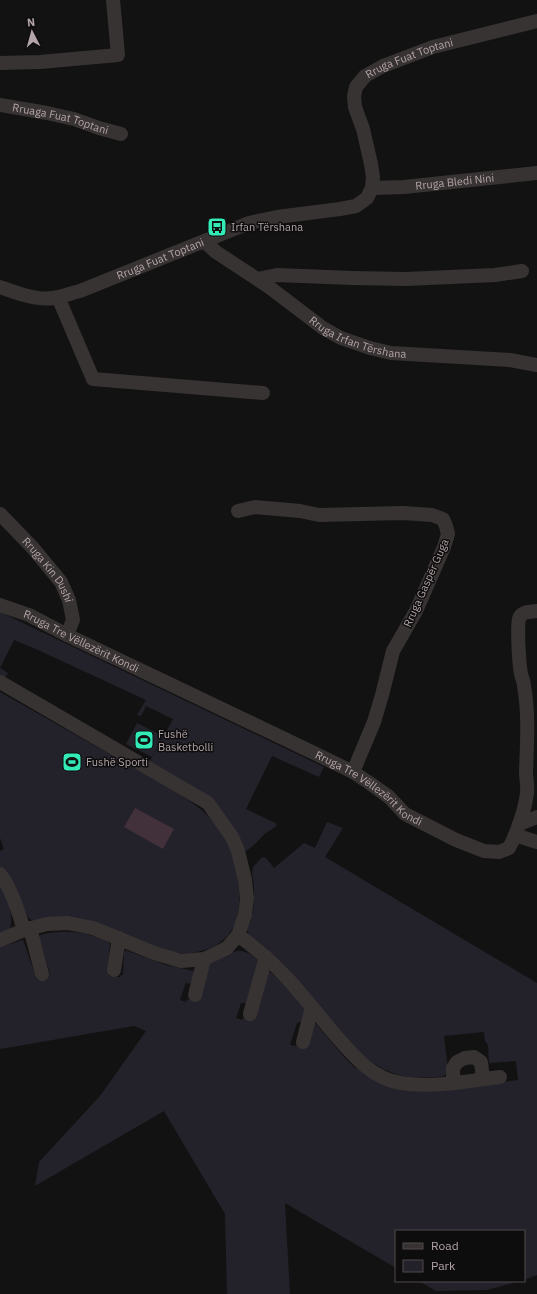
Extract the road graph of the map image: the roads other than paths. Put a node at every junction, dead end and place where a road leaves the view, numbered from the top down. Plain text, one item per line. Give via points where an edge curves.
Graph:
1 (113, 0) edge
2 (537, 21) edge
3 (0, 63) edge
4 (0, 105) edge
5 (121, 134) dead end
6 (537, 173) edge
7 (372, 188) junction
8 (204, 241) junction
9 (522, 271) dead end
10 (257, 279) junction
11 (0, 286) edge
12 (58, 297) junction
13 (537, 365) edge
14 (263, 393) dead end
15 (238, 511) dead end
16 (0, 514) edge
17 (0, 605) edge
18 (537, 611) edge
19 (67, 635) junction
20 (0, 682) edge
21 (353, 772) junction
22 (537, 817) edge
23 (517, 830) junction
24 (537, 842) edge
25 (0, 874) edge
26 (27, 929) junction
27 (238, 935) junction
28 (120, 938) junction
29 (0, 940) edge
30 (266, 956) junction
31 (204, 959) junction
32 (114, 970) dead end
33 (42, 974) dead end
34 (195, 995) dead end
35 (312, 1008) junction
36 (250, 1014) dead end
37 (303, 1042) dead end
38 (500, 1077) dead end
39 (484, 1079) junction
40 (453, 1082) junction

1 - 3 street via 118,55
2 - 7 street, Rruga Fuat Toptani via 433,47 380,67 362,78 356,87 355,107 368,147
4 - 5 street, Rruaga Fuat Toptani via 74,119
6 - 7 street, Rruga Bledi Nini
7 - 8 street, Rruga Fuat Toptani via 367,198 356,206 250,223
8 - 10 street, Rruga Irfan Tërshana
8 - 12 street, Rruga Fuat Toptani via 80,291
9 - 10 street via 406,279 277,275
10 - 13 street, Rruga Irfan Tërshana via 331,333 370,348 403,354 510,360
11 - 12 street, Rruga Fuat Toptani via 40,298
12 - 14 street via 93,379
15 - 21 street, Rruga Gaspër Guga via 255,507 319,515 432,514 443,519 448,534 444,547 416,611 393,651 374,722
16 - 19 street, Rruga Kin Dushi via 61,582 69,600 72,620
17 - 19 street, Rruga Tre Vëllezërit Kondi via 29,615
18 - 23 street, Rruga Tre Vëllezërit Kondi via 524,613 519,618 521,675 526,705 527,793
19 - 21 street, Rruga Tre Vëllezërit Kondi
20 - 27 street via 208,803 232,837 245,880 245,916
21 - 23 street, Rruga Tre Vëllezërit Kondi via 389,797 405,814 484,851 499,852 509,848
22 - 23 street
23 - 24 street
25 - 26 street
26 - 28 street via 47,924 68,923 93,928
26 - 29 street
26 - 33 street
27 - 30 street
27 - 31 street via 227,948
28 - 31 street via 154,953 181,961
28 - 32 street
30 - 35 street
30 - 36 street
31 - 34 street
35 - 37 street
35 - 40 street via 352,1055 383,1077 413,1084
38 - 39 street
39 - 40 street
39 - 40 street via 481,1062 474,1057 457,1062 453,1068

